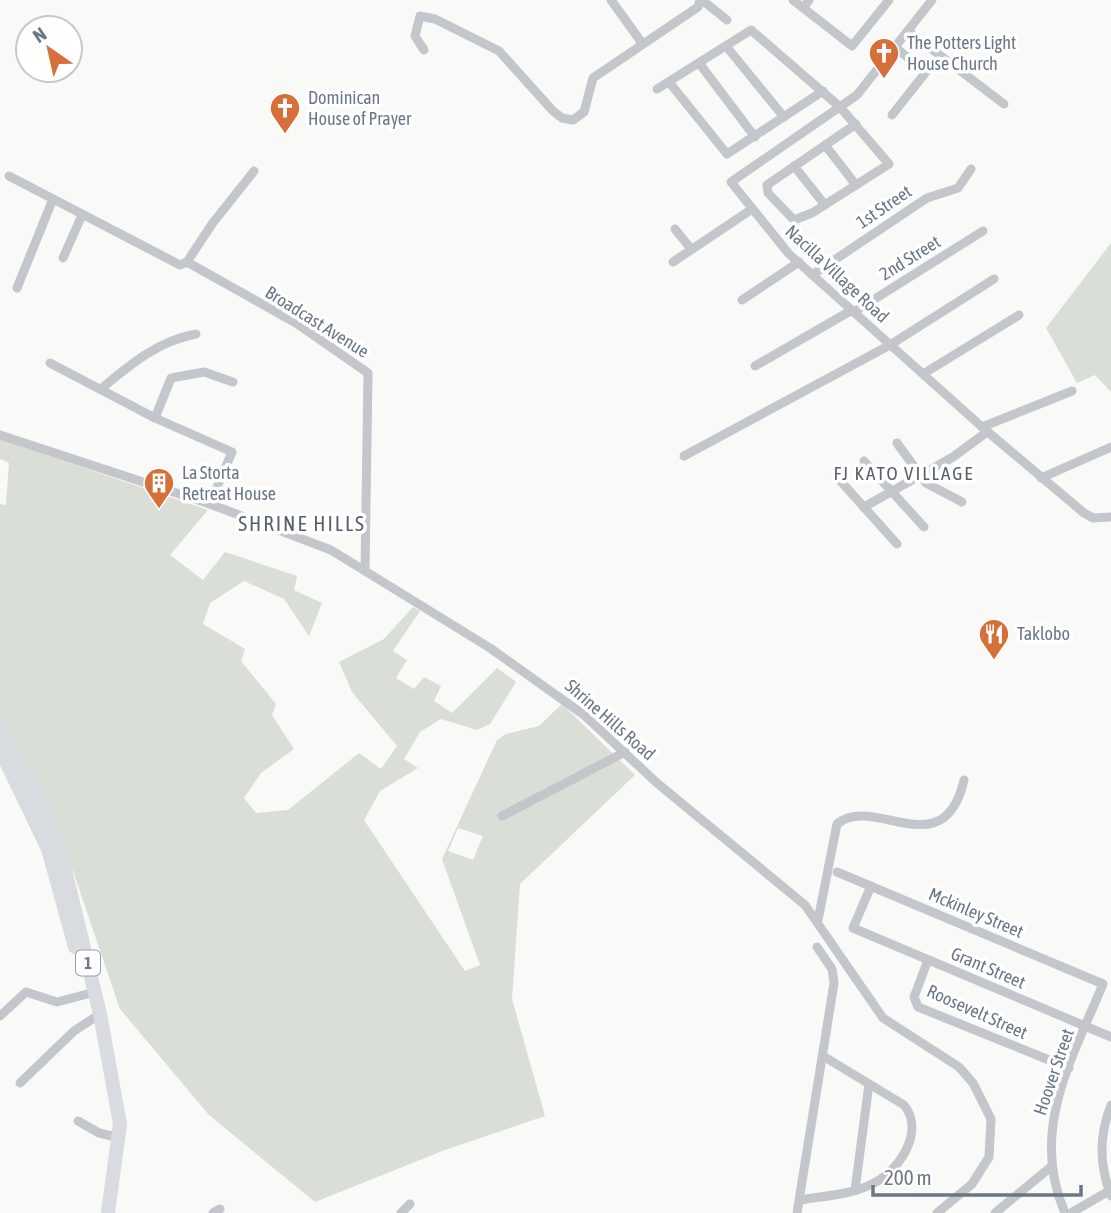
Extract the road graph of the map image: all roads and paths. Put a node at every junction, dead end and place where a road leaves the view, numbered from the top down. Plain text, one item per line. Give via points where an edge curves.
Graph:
1 (611, 0) edge
2 (701, 0) edge
3 (793, 0) edge
4 (889, 0) edge
5 (932, 0) edge
6 (806, 4) edge
7 (727, 20) dead end
8 (908, 32) junction
9 (642, 43) junction
10 (726, 46) junction
11 (896, 48) junction
12 (424, 50) dead end
13 (699, 63) junction
14 (669, 82) junction
15 (657, 89) dead end
16 (823, 91) junction
17 (1004, 104) dead end
18 (840, 107) junction
19 (891, 115) dead end
20 (784, 117) junction
21 (856, 124) junction
22 (755, 136) junction
23 (825, 145) junction
24 (794, 166) junction
25 (971, 169) dead end
26 (254, 172) dead end
27 (9, 176) dead end
28 (856, 185) junction
29 (54, 199) junction
30 (825, 205) junction
31 (752, 209) junction
32 (82, 215) junction
33 (675, 229) dead end
34 (983, 231) dead end
35 (691, 250) junction
36 (62, 258) dead end
37 (187, 262) junction
38 (673, 262) dead end
39 (799, 262) junction
40 (812, 275) junction
41 (994, 279) dead end
42 (17, 288) dead end
43 (742, 300) dead end
44 (853, 311) junction
45 (1019, 315) dead end
46 (196, 334) dead end
47 (890, 345) junction
48 (50, 363) dead end
49 (755, 366) dead end
50 (923, 374) junction
51 (233, 383) dead end
52 (102, 388) junction
53 (1072, 391) dead end
54 (155, 418) junction
55 (984, 430) junction
56 (0, 435) edge
57 (897, 443) dead end
58 (1111, 447) edge
59 (684, 456) dead end
60 (864, 461) dead end
61 (836, 476) dead end
62 (921, 476) junction
63 (1041, 478) junction
64 (892, 492) junction
65 (962, 502) dead end
66 (210, 504) junction
67 (864, 507) junction
68 (1111, 517) edge
69 (923, 527) dead end
70 (898, 544) dead end
71 (365, 571) junction
72 (0, 727) edge
73 (0, 750) edge
74 (625, 752) junction
75 (964, 780) dead end
76 (502, 816) dead end
77 (837, 872) dead end
78 (871, 886) junction
79 (818, 920) junction
80 (817, 947) dead end
81 (928, 960) junction
82 (1103, 984) joint
83 (90, 993) junction
84 (0, 1016) edge
85 (96, 1016) junction
86 (1086, 1026) junction
87 (1111, 1037) edge
88 (823, 1056) junction
89 (1069, 1068) junction
90 (20, 1083) dead end
91 (869, 1084) junction
92 (1111, 1105) edge
93 (78, 1122) dead end
94 (112, 1136) junction
95 (1052, 1166) junction
96 (855, 1190) junction
97 (1110, 1193) edge
98 (800, 1200) junction
99 (410, 1204) dead end
100 (101, 1213) edge
101 (108, 1213) edge
102 (401, 1213) edge
103 (797, 1213) edge
104 (937, 1213) edge
105 (995, 1213) edge
106 (1065, 1213) edge
107 (1071, 1213) edge

1 - 9 street
2 - 7 street
2 - 9 street via 698,7
3 - 6 street
4 - 6 street via 852,46
5 - 8 street, Nacilla Village Road
8 - 11 street, Nacilla Village Road
8 - 17 street
9 - 12 street via 593,78 584,112 573,120 553,111 499,51 420,16 415,36
10 - 13 street
10 - 16 street via 751,30
10 - 20 street
11 - 18 street, Nacilla Village Road via 861,91
11 - 19 street via 926,72
13 - 14 street
13 - 22 street
14 - 15 street
14 - 22 street via 727,154
16 - 18 street
16 - 20 street
18 - 21 street
18 - 31 street, Nacilla Village Road via 731,181
20 - 22 street
21 - 23 street
21 - 28 street via 889,164
23 - 24 street
23 - 28 street
24 - 30 street
24 - 30 street via 770,183 768,193 794,220
25 - 40 street, 1st Street via 958,188 926,198
26 - 37 street
27 - 29 street
28 - 30 street
29 - 32 street
29 - 42 street
31 - 35 street
31 - 39 street, Nacilla Village Road
32 - 36 street
32 - 37 street via 172,262
33 - 35 street
34 - 44 street, 2nd Street
35 - 38 street
37 - 71 street, Broadcast Avenue via 296,323 368,373
39 - 40 street, Nacilla Village Road
39 - 43 street
40 - 44 street, Nacilla Village Road
41 - 47 street
44 - 47 street, Nacilla Village Road
44 - 49 street, 2nd Street
45 - 50 street
46 - 52 street via 153,348
47 - 50 street, Nacilla Village Road
47 - 59 street
48 - 52 street
50 - 55 street, Nacilla Village Road
51 - 54 street via 204,372 171,378
52 - 54 street
53 - 55 street
54 - 66 street via 232,452
55 - 62 street
55 - 63 street, Nacilla Village Road
56 - 66 street, Shrine Hills Road
57 - 62 street
58 - 63 street
60 - 64 street
61 - 67 street
62 - 64 street
62 - 65 street via 932,488
63 - 68 street, Nacilla Village Road via 1089,516
64 - 67 street
64 - 69 street
66 - 71 street, Shrine Hills Road via 313,542
67 - 70 street
71 - 74 street, Shrine Hills Road via 529,674
72 - 83 highway, 1 via 59,845
73 - 83 highway, 1 via 48,849
74 - 76 street
74 - 79 street, Shrine Hills Road
75 - 79 street via 951,810 934,823 916,825 855,816 837,824
77 - 78 street, Mckinley Street
78 - 81 street, Grant Street via 853,928
78 - 82 street, Mckinley Street
79 - 104 street, Shrine Hills Road via 883,1018 959,1067 987,1107 992,1145 985,1168
80 - 88 street via 834,976
81 - 86 street, Grant Street
81 - 89 street, Roosevelt Street via 914,997 918,1007
82 - 86 street, Hoover Street
83 - 84 street via 57,1002 26,992
83 - 85 highway, 1
85 - 90 street
85 - 94 highway, 1
85 - 101 highway, 1 via 120,1124
86 - 87 street, Grant Street
86 - 89 street, Hoover Street
88 - 91 street
88 - 98 street
89 - 95 street, Hoover Street via 1051,1126
91 - 96 street
91 - 96 street via 904,1105 914,1129 907,1148 884,1176
92 - 97 street via 1101,1140
93 - 94 street
94 - 100 highway, 1
95 - 105 street
95 - 106 street, Hoover Street
96 - 98 street
97 - 107 street
98 - 103 street
99 - 102 street

